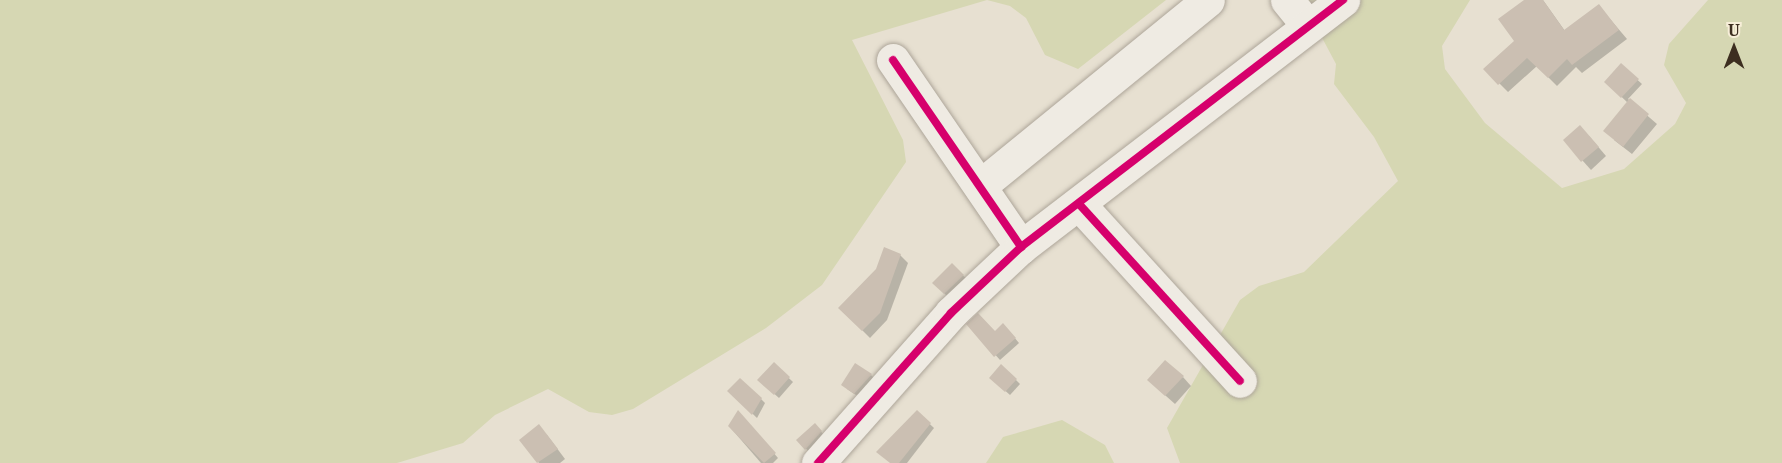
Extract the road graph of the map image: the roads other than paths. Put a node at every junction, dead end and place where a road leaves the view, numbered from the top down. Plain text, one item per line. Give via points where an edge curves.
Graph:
1 (1208, 0) edge
2 (1287, 0) edge
3 (1343, 0) edge
4 (1308, 26) junction
5 (893, 60) dead end
6 (980, 186) junction
7 (1080, 204) junction
8 (1021, 248) junction
9 (1240, 381) dead end
10 (818, 463) edge

1 - 6 street
2 - 4 street
3 - 4 street
4 - 7 street
5 - 6 street
6 - 8 street
7 - 8 street
7 - 9 street
8 - 10 street via 951,313

